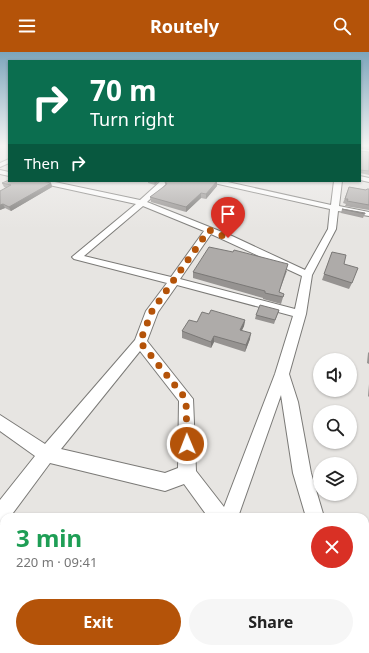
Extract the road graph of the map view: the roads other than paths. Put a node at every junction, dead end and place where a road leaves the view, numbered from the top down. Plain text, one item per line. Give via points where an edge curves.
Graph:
1 (45, 182) edge
2 (71, 182) edge
3 (163, 182) edge
4 (219, 182) edge
5 (338, 182) edge
6 (65, 186) junction
7 (142, 203) junction
8 (335, 207) junction
9 (369, 214) edge
10 (209, 230) junction
11 (307, 275) junction
12 (174, 281) junction
13 (300, 314) junction
14 (140, 342) junction
15 (282, 374) junction
16 (0, 422) edge
17 (47, 454) junction
18 (187, 474) junction
19 (2, 513) edge
20 (217, 513) edge
21 (230, 513) edge
22 (314, 513) edge

1 - 6 street
2 - 6 street
3 - 7 street
4 - 8 street
5 - 8 street
6 - 7 street
7 - 10 street
7 - 12 street via 77,257
8 - 9 street
8 - 11 street via 332,229
10 - 11 street
10 - 12 street
11 - 13 street
12 - 13 street
12 - 14 street via 152,311
13 - 15 street
14 - 17 street
14 - 18 street via 186,399
15 - 21 street
15 - 22 street via 291,402 302,472
16 - 17 street
17 - 18 street via 165,482
17 - 19 street
18 - 20 street

